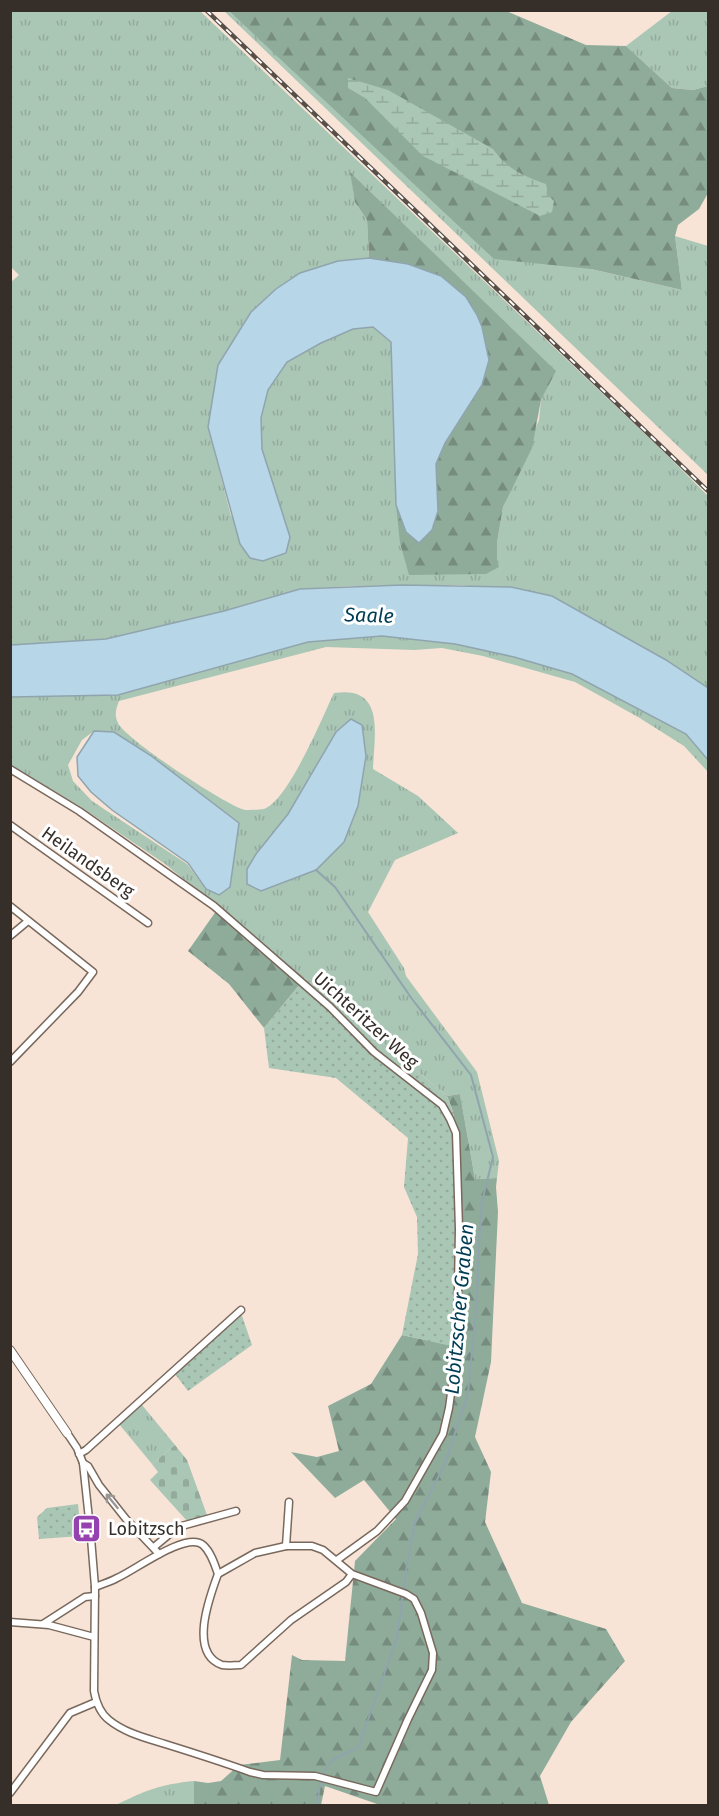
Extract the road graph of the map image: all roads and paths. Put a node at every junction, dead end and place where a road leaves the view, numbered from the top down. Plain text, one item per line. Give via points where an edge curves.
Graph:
1 (10, 769) edge
2 (10, 825) edge
3 (10, 906) edge
4 (28, 921) junction
5 (148, 923) dead end
6 (10, 936) edge
7 (10, 1062) edge
8 (241, 1310) dead end
9 (10, 1350) edge
10 (68, 1433) joint
11 (78, 1451) junction
12 (83, 1463) junction
13 (289, 1502) dead end
14 (236, 1511) dead end
15 (286, 1546) junction
16 (154, 1547) junction
17 (159, 1554) junction
18 (337, 1560) junction
19 (218, 1574) junction
20 (352, 1574) junction
21 (95, 1587) junction
22 (95, 1596) junction
23 (10, 1622) edge
24 (43, 1624) junction
25 (94, 1637) junction
26 (96, 1702) junction
27 (10, 1793) edge

1 - 18 street, Uichteritzer Weg via 79,811 214,906 330,1007 374,1052 442,1105 456,1133 457,1350 443,1434 405,1502 377,1531
2 - 5 street, Heilandsberg
3 - 4 street
4 - 6 street
4 - 7 street via 93,972
8 - 11 street via 86,1450
9 - 10 street
10 - 11 street
11 - 12 street
16 -> 12 street via 126,1519
12 - 21 street
13 - 15 street
14 - 16 street via 183,1525
15 - 18 street via 312,1546
15 - 19 street via 255,1553
16 - 17 street
17 - 19 street via 188,1543 202,1544
17 - 21 street
18 - 20 street
19 - 20 street via 204,1619 207,1652 224,1665 241,1665 291,1620
20 - 26 street via 414,1599 433,1653 432,1670 376,1792 315,1776 263,1775 137,1735 108,1719
21 - 22 street
22 - 24 street via 86,1597
22 - 25 street
23 - 24 street
24 - 25 street
25 - 26 street
26 - 27 street via 70,1713

